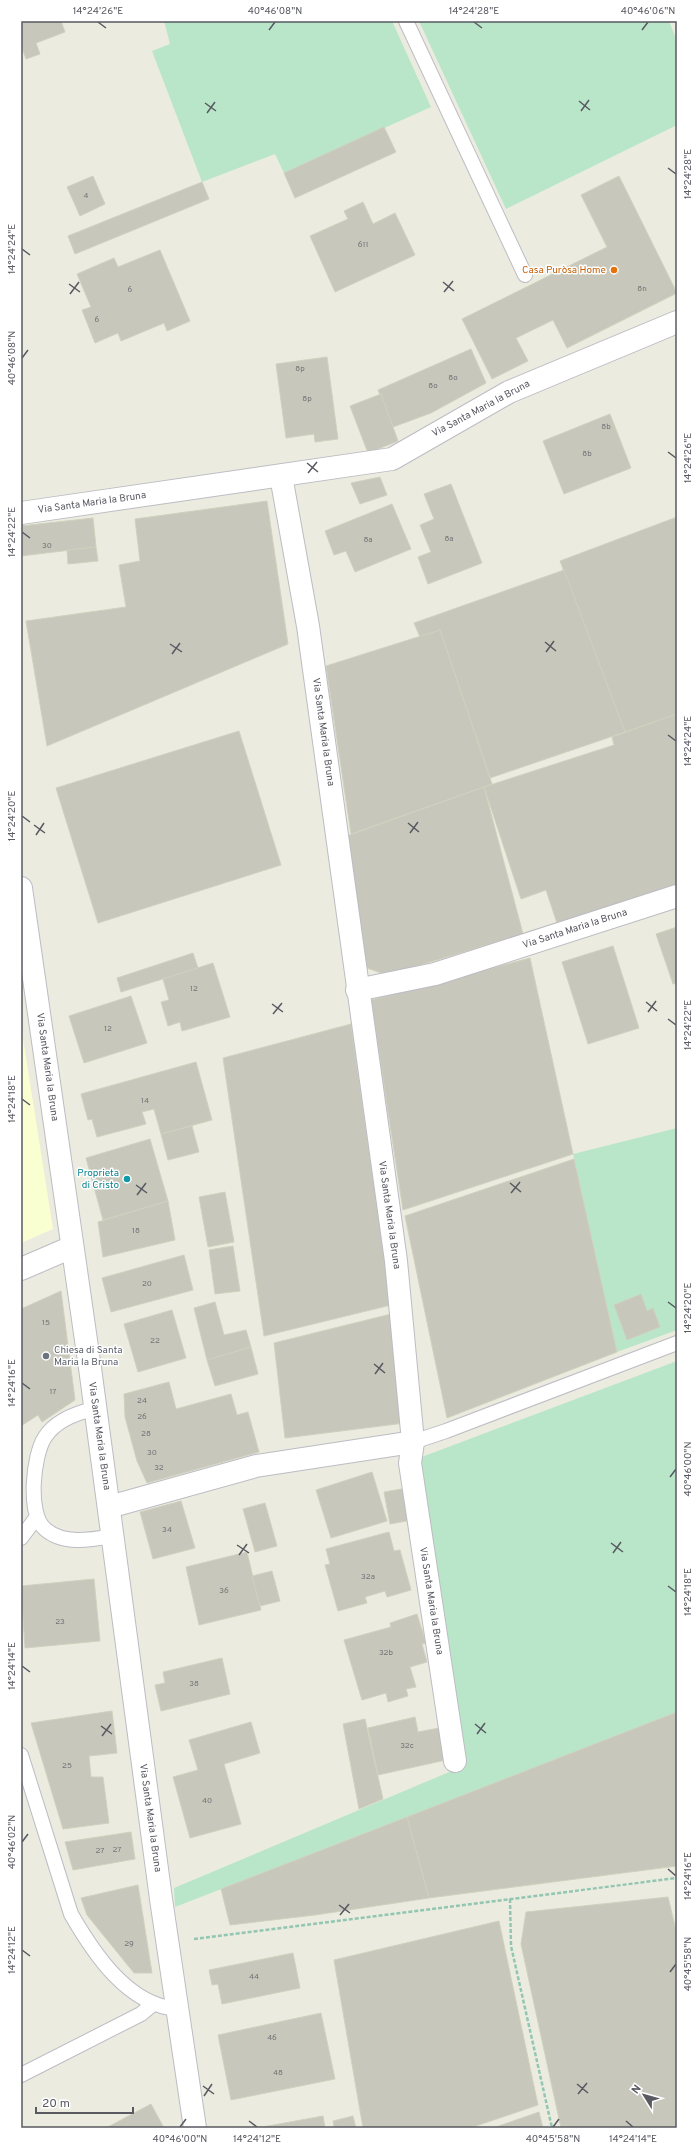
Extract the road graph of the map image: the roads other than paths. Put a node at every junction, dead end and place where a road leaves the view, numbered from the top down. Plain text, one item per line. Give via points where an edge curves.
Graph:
1 (406, 21) edge
2 (525, 275) dead end
3 (677, 322) edge
4 (281, 476) junction
5 (21, 513) edge
6 (21, 888) edge
7 (677, 896) edge
8 (357, 990) junction
9 (72, 1247) junction
10 (21, 1269) edge
11 (677, 1343) edge
12 (94, 1409) junction
13 (413, 1442) junction
14 (108, 1507) junction
15 (36, 1518) junction
16 (112, 1536) junction
17 (21, 1538) edge
18 (21, 1755) edge
19 (455, 1761) dead end
20 (153, 2004) junction
21 (177, 2009) junction
22 (21, 2075) edge
23 (195, 2128) edge

1 - 2 lane
3 - 4 street, Via Santa Maria la Bruna via 510,392 392,459
4 - 5 street, Via Santa Maria la Bruna
4 - 8 street, Via Santa Maria la Bruna via 308,626
6 - 9 street, Via Santa Maria la Bruna
7 - 8 street, Via Santa Maria la Bruna via 435,974
8 - 13 street, Via Santa Maria la Bruna via 396,1261
9 - 10 street
9 - 12 street, Via Santa Maria la Bruna
11 - 13 lane
12 - 14 street, Via Santa Maria la Bruna
12 - 15 lane via 77,1412 57,1424 45,1437 37,1461 34,1483
13 - 14 street via 256,1466
13 - 19 street, Via Santa Maria la Bruna via 410,1463
14 - 16 street, Via Santa Maria la Bruna
15 - 16 lane via 44,1529 64,1539
15 - 17 lane
16 - 21 street, Via Santa Maria la Bruna
18 - 20 lane via 71,1914 84,1937 119,1980 145,2001
20 - 21 lane
20 - 22 lane via 141,2014
21 - 23 street, Via Santa Maria la Bruna

